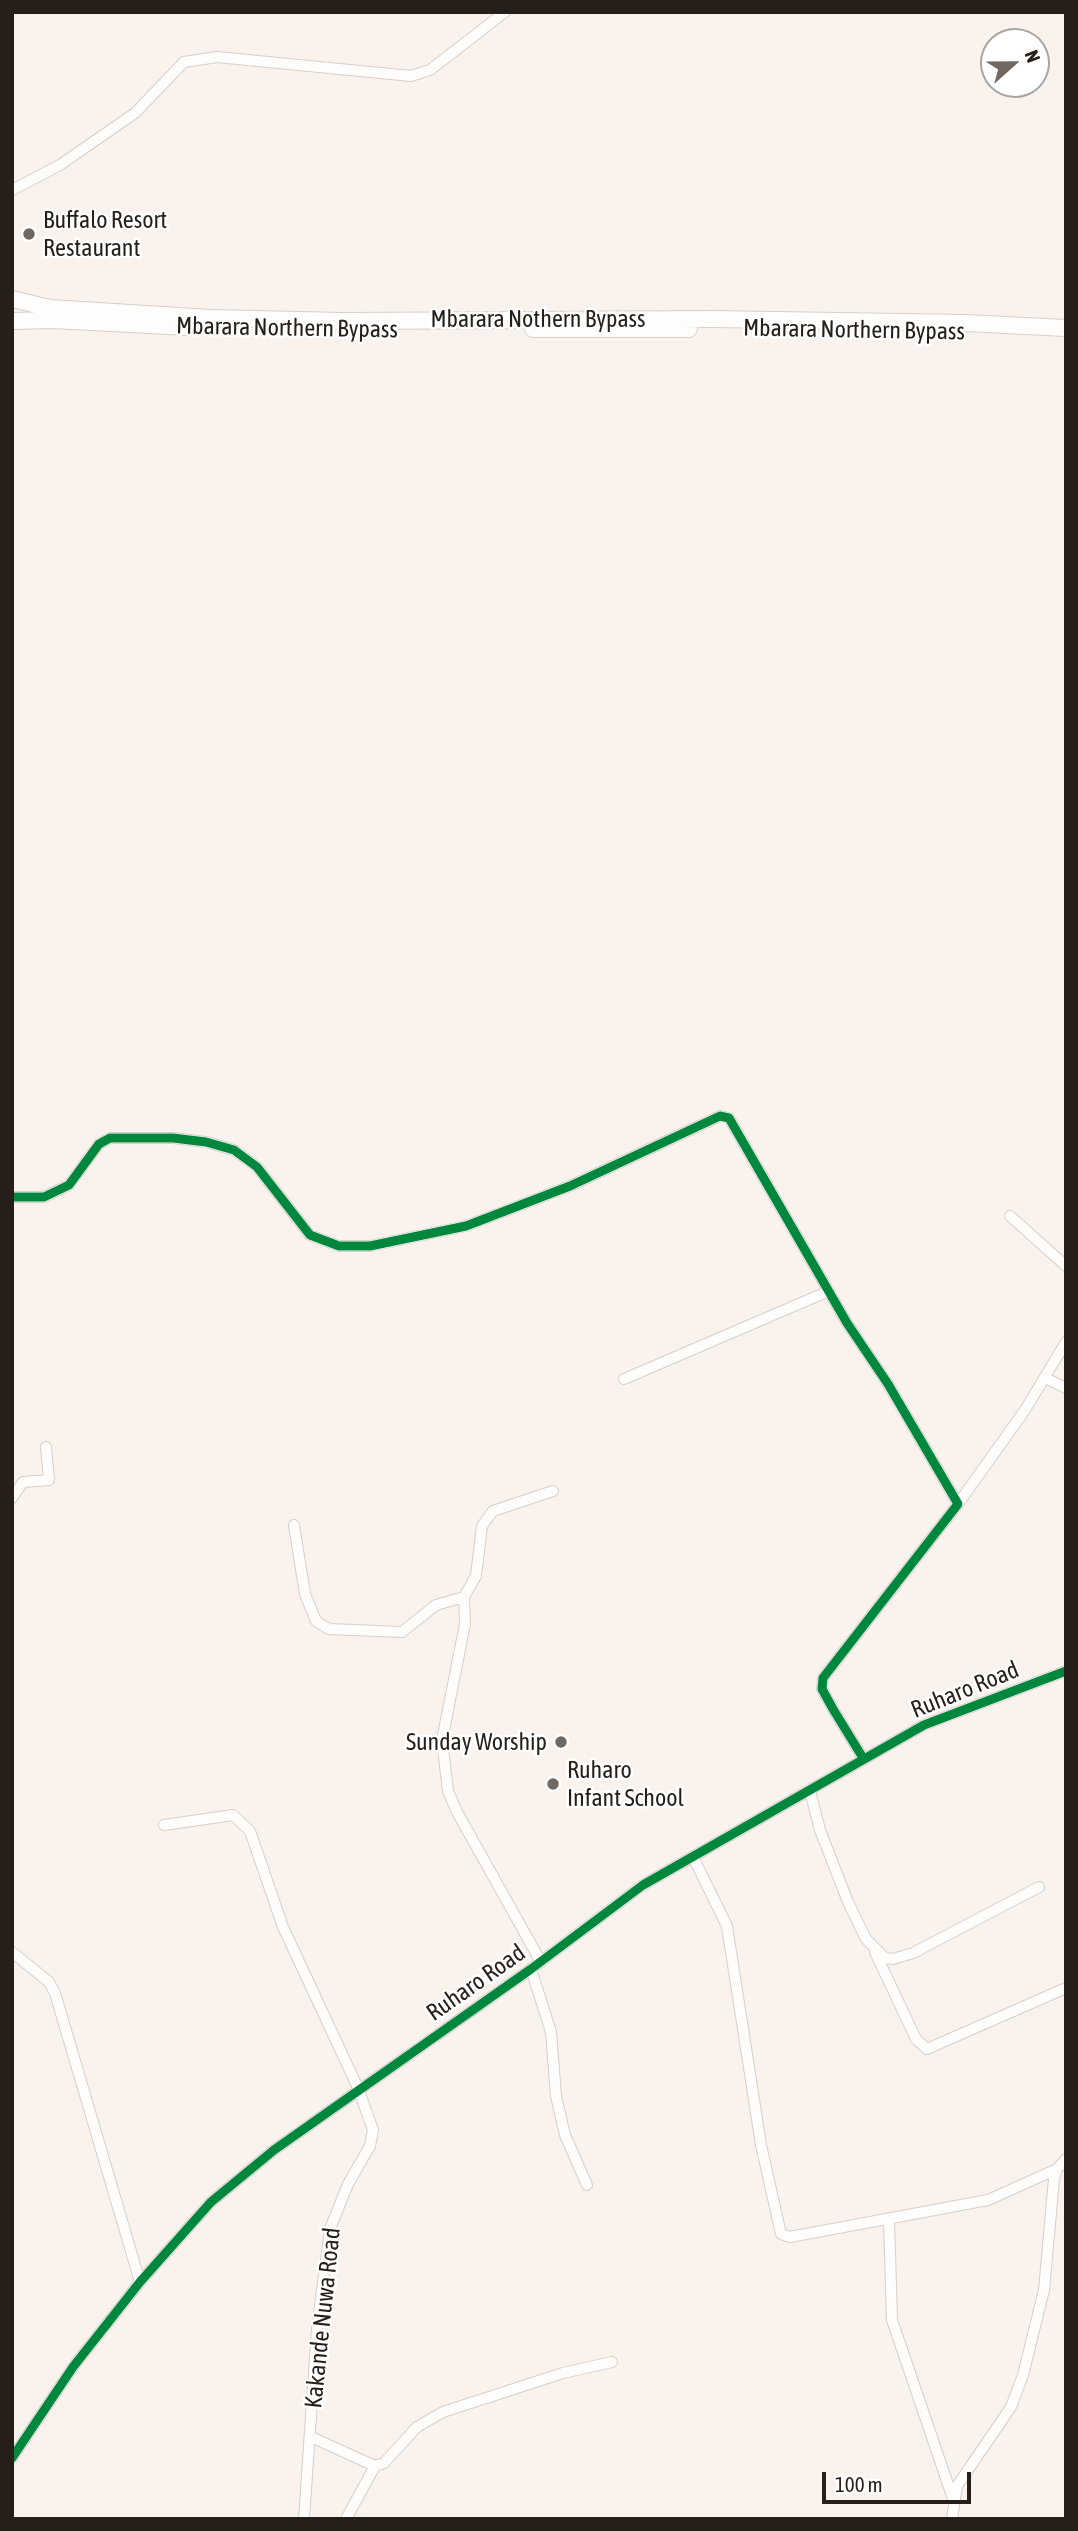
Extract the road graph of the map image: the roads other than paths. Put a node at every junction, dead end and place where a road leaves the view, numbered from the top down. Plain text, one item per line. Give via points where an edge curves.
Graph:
1 (505, 12) edge
2 (12, 190) edge
3 (12, 299) edge
4 (12, 321) edge
5 (1066, 328) edge
6 (1066, 338) edge
7 (12, 1197) edge
8 (1010, 1216) dead end
9 (1066, 1266) edge
10 (829, 1292) junction
11 (1066, 1342) edge
12 (1045, 1378) junction
13 (624, 1379) dead end
14 (1066, 1388) edge
15 (46, 1447) dead end
16 (553, 1491) dead end
17 (12, 1498) edge
18 (958, 1504) junction
19 (294, 1525) dead end
20 (464, 1597) junction
21 (1066, 1671) edge
22 (863, 1758) junction
23 (810, 1791) junction
24 (164, 1825) dead end
25 (693, 1857) junction
26 (1040, 1887) dead end
27 (873, 1949) junction
28 (12, 1952) edge
29 (541, 1962) junction
30 (531, 1969) junction
31 (1066, 1988) edge
32 (358, 2088) junction
33 (1066, 2159) edge
34 (1057, 2169) junction
35 (587, 2185) dead end
36 (889, 2218) junction
37 (140, 2282) junction
38 (612, 2362) dead end
39 (311, 2437) junction
40 (12, 2458) edge
41 (375, 2466) junction
42 (953, 2499) junction
43 (304, 2519) edge
44 (346, 2519) edge
45 (952, 2519) edge

1 - 2 street via 430,70 411,76 217,57 184,62 135,113 60,166
3 - 5 highway, Mbarara Nothern Bypass via 50,308 210,318 713,319
4 - 6 highway, Mbarara Northern Bypass via 257,329 961,331
7 - 10 street via 44,1197 63,1189 99,1144 110,1138 206,1142 234,1150 257,1167 310,1235 340,1246 370,1246 466,1226 570,1186 724,1116 734,1122
8 - 9 street
10 - 13 street
10 - 18 street
11 - 12 street
12 - 14 street
12 - 18 street
15 - 17 street via 49,1480 23,1482
16 - 20 street via 494,1511 486,1518 476,1576
18 - 22 street via 823,1678 822,1689
19 - 20 street via 304,1594 316,1621 329,1629 402,1632 436,1605
20 - 29 street via 465,1624 442,1740 447,1791 471,1842
21 - 22 street, Ruharo Road via 924,1725
22 - 23 street, Ruharo Road
23 - 25 street, Ruharo Road
23 - 27 street via 848,1902
24 - 32 street, Kakande Nuwa Road via 233,1815 243,1821 257,1846 283,1927
25 - 29 street, Ruharo Road via 643,1885
25 - 36 street via 727,1926 733,1951 778,2230 790,2236
26 - 27 street via 913,1953 893,1959
27 - 31 street via 916,2039 926,2049
28 - 37 street via 49,1982 55,1993
29 - 30 street, Ruharo Road
30 - 32 street, Ruharo Road
30 - 35 street via 551,2032 563,2126
32 - 37 street, Ruharo Road via 229,2186
32 - 39 street, Kakande Nuwa Road via 373,2139 330,2229 317,2328
33 - 34 street
34 - 36 street via 988,2200
34 - 42 street via 1044,2290 1023,2375 1011,2407 957,2486
36 - 42 street via 892,2320
37 - 40 street, Ruharo Road via 73,2367
38 - 41 street via 443,2413 417,2427 384,2463
39 - 41 street
39 - 43 street, Kakande Nuwa Road
41 - 44 street
42 - 45 street

